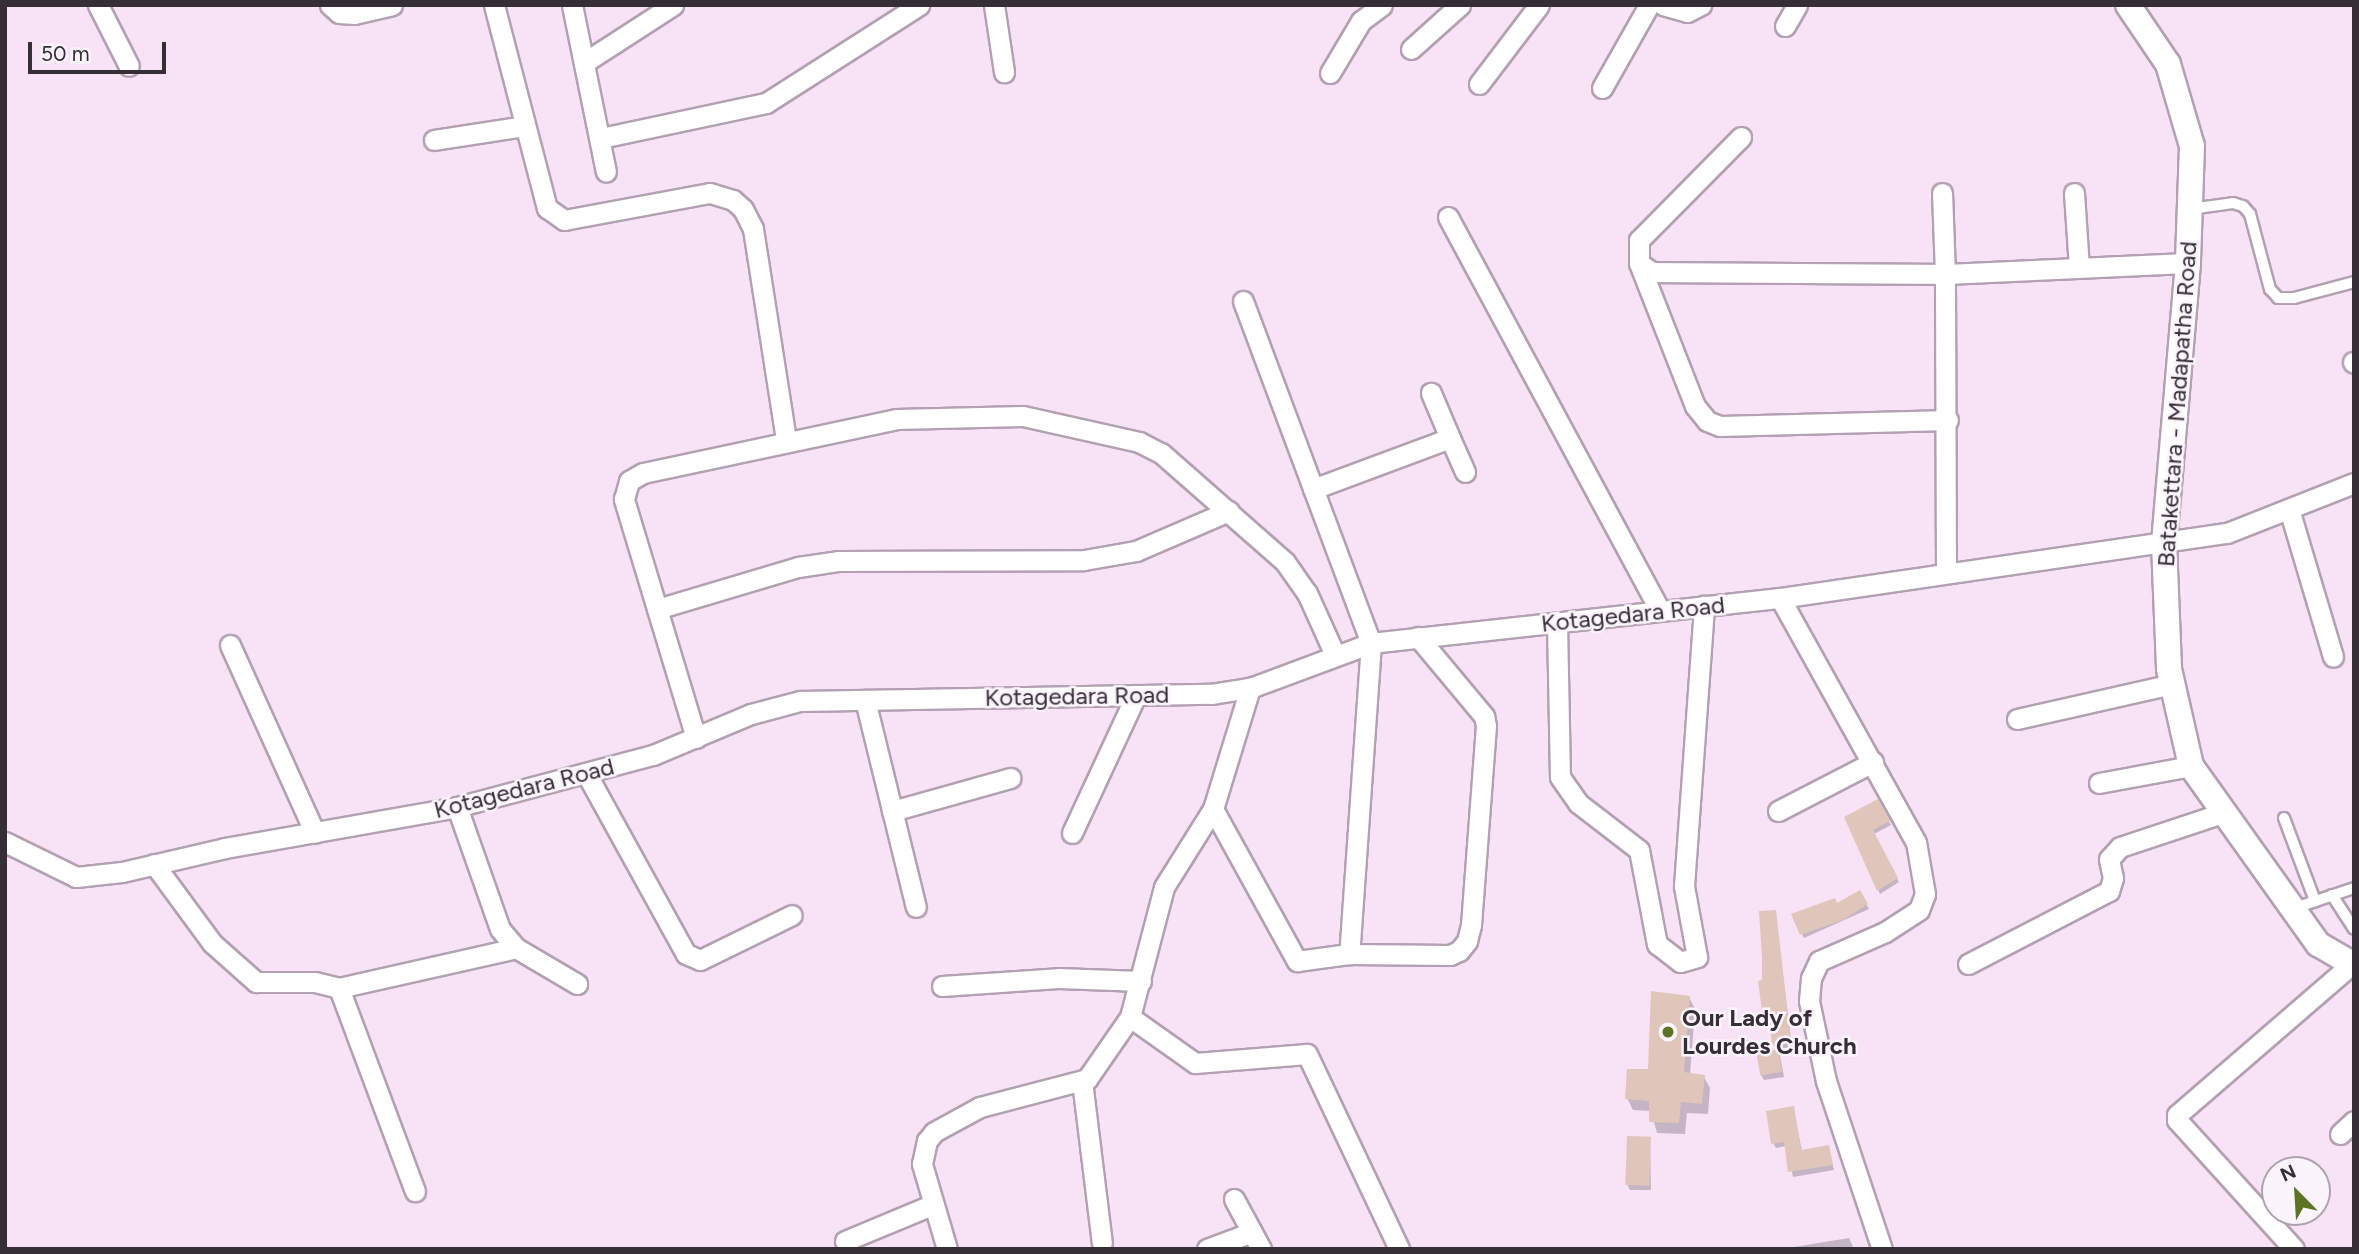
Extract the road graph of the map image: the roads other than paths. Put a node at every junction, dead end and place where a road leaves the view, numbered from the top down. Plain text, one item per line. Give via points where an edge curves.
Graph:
1 (98, 5) edge
2 (330, 5) edge
3 (392, 5) edge
4 (494, 5) edge
5 (572, 5) edge
6 (673, 5) edge
7 (919, 5) edge
8 (994, 5) edge
9 (1382, 5) edge
10 (1460, 5) edge
11 (1539, 5) edge
12 (1649, 5) edge
13 (1663, 5) edge
14 (1701, 5) edge
15 (1797, 5) edge
16 (2128, 5) edge
17 (1785, 26) dead end
18 (1411, 49) dead end
19 (585, 62) junction
20 (129, 66) dead end
21 (1004, 72) dead end
22 (1330, 73) dead end
23 (1479, 84) dead end
24 (1602, 88) dead end
25 (524, 126) junction
26 (1741, 137) dead end
27 (601, 138) junction
28 (434, 140) dead end
29 (606, 172) dead end
30 (1942, 193) dead end
31 (2074, 193) dead end
32 (2190, 209) junction
33 (1448, 217) dead end
34 (1639, 263) junction
35 (2188, 263) junction
36 (2079, 268) junction
37 (1945, 274) junction
38 (2354, 282) edge
39 (1242, 302) dead end
40 (1431, 393) dead end
41 (1948, 420) junction
42 (1450, 438) junction
43 (786, 440) junction
44 (1465, 472) dead end
45 (2354, 483) edge
46 (1314, 489) junction
47 (2289, 509) junction
48 (1229, 511) junction
49 (2164, 543) junction
50 (1945, 571) junction
51 (1780, 598) junction
52 (1704, 606) junction
53 (657, 609) junction
54 (1660, 611) junction
55 (1557, 622) junction
56 (1418, 637) junction
57 (1371, 642) junction
58 (230, 645) dead end
59 (1335, 655) junction
60 (2333, 657) dead end
61 (2172, 684) junction
62 (1251, 688) junction
63 (1136, 695) junction
64 (865, 700) junction
65 (2017, 719) dead end
66 (696, 738) junction
67 (1873, 762) junction
68 (2191, 766) junction
69 (586, 773) junction
70 (1010, 778) dead end
71 (2099, 783) dead end
72 (457, 807) junction
73 (1213, 809) junction
74 (892, 811) junction
75 (1778, 811) dead end
76 (2222, 813) junction
77 (2284, 818) dead end
78 (315, 833) junction
79 (1072, 833) dead end
80 (5, 842) edge
81 (154, 864) junction
82 (2354, 888) edge
83 (2332, 895) junction
84 (2315, 901) junction
85 (916, 907) dead end
86 (2291, 909) junction
87 (792, 915) dead end
88 (2354, 929) edge
89 (516, 948) junction
90 (1349, 954) junction
91 (1968, 964) dead end
92 (2353, 965) edge
93 (1141, 981) junction
94 (576, 984) dead end
95 (942, 986) dead end
96 (339, 988) junction
97 (1130, 1017) junction
98 (1082, 1081) junction
99 (415, 1191) dead end
100 (1234, 1199) dead end
101 (934, 1204) junction
102 (845, 1241) dead end
103 (1256, 1241) edge
104 (1102, 1243) dead end
105 (947, 1249) edge
106 (1207, 1249) edge
107 (1399, 1249) edge
108 (1882, 1249) edge
109 (2294, 1249) edge

1 - 20 street
2 - 3 street via 340,13 354,13
4 - 25 street
5 - 19 street
6 - 19 street
7 - 27 street via 766,103
8 - 21 street
9 - 22 street via 1361,21
10 - 18 street
11 - 23 street
12 - 24 street
13 - 14 street via 1686,12
15 - 17 street
16 - 32 street, Batakettara - Madapatha Road via 2168,64 2192,146
19 - 27 street
25 - 28 street
25 - 43 street via 547,208 564,220 710,193 743,209 753,229
26 - 34 street via 1639,240
27 - 29 street
30 - 37 street
31 - 36 street
32 - 35 street, Batakettara - Madapatha Road
32 - 38 lane via 2243,206 2250,214 2270,289 2277,298
33 - 54 street
34 - 37 street via 1652,272
34 - 41 street via 1695,406 1707,421 1720,426
35 - 36 street
35 - 49 street, Batakettara - Madapatha Road
36 - 37 street
37 - 41 street
39 - 46 street
40 - 42 street
41 - 50 street
42 - 44 street
42 - 46 street
43 - 48 street via 895,419 1023,416 1139,442 1169,460
43 - 53 street via 643,473 629,481 624,499
45 - 47 street, Kotagedara Road
46 - 57 street
47 - 49 street, Kotagedara Road via 2227,533
47 - 60 street
48 - 53 street via 1136,551 1084,561 838,561 798,567
48 - 59 street via 1297,577
49 - 50 street, Kotagedara Road
49 - 61 street, Batakettara - Madapatha Road
50 - 51 street, Kotagedara Road
51 - 52 street, Kotagedara Road
51 - 67 street
52 - 54 street, Kotagedara Road
52 - 55 street via 1684,886 1697,957 1680,962 1657,944 1639,850 1578,803 1560,777
53 - 66 street
54 - 55 street, Kotagedara Road
55 - 56 street, Kotagedara Road
56 - 57 street, Kotagedara Road
56 - 90 street via 1484,716 1486,726 1467,941 1450,955
57 - 59 street, Kotagedara Road
57 - 90 street
58 - 78 street
59 - 62 street, Kotagedara Road
61 - 65 street
61 - 68 street, Batakettara - Madapatha Road
62 - 63 street, Kotagedara Road
62 - 73 street
63 - 64 street, Kotagedara Road
63 - 79 street
64 - 66 street, Kotagedara Road via 800,701 751,714
64 - 74 street
66 - 69 street, Kotagedara Road
67 - 75 street
67 - 108 street via 1916,842 1925,894 1919,910 1885,932 1819,961 1811,978 1809,1001 1826,1081
68 - 71 street
68 - 76 street, Batakettara - Madapatha Road
69 - 72 street, Kotagedara Road
69 - 87 street via 686,954 700,960
70 - 74 street
72 - 78 street, Kotagedara Road
72 - 89 street via 500,929
73 - 90 street via 1289,954 1308,962
73 - 93 street via 1164,887
74 - 85 street
76 - 86 street, Batakettara - Madapatha Road
76 - 91 street via 2120,847 2109,859 2113,878 2109,891
77 - 84 lane
78 - 81 street, Kotagedara Road
80 - 81 street, Kotagedara Road via 76,877
81 - 96 street via 212,943 256,982 323,983
82 - 83 lane
83 - 84 lane
83 - 88 lane
84 - 86 lane
86 - 92 street, Batakettara - Madapatha Road via 2318,944
89 - 94 street
89 - 96 street
92 - 109 street via 2177,1115 2177,1121
93 - 95 street via 1058,978
93 - 97 street
96 - 99 street
97 - 98 street
97 - 107 street via 1195,1063 1307,1054
98 - 101 street via 1014,1095 934,1132 922,1164
98 - 104 street
100 - 103 street
101 - 102 street
101 - 105 street
103 - 106 street

